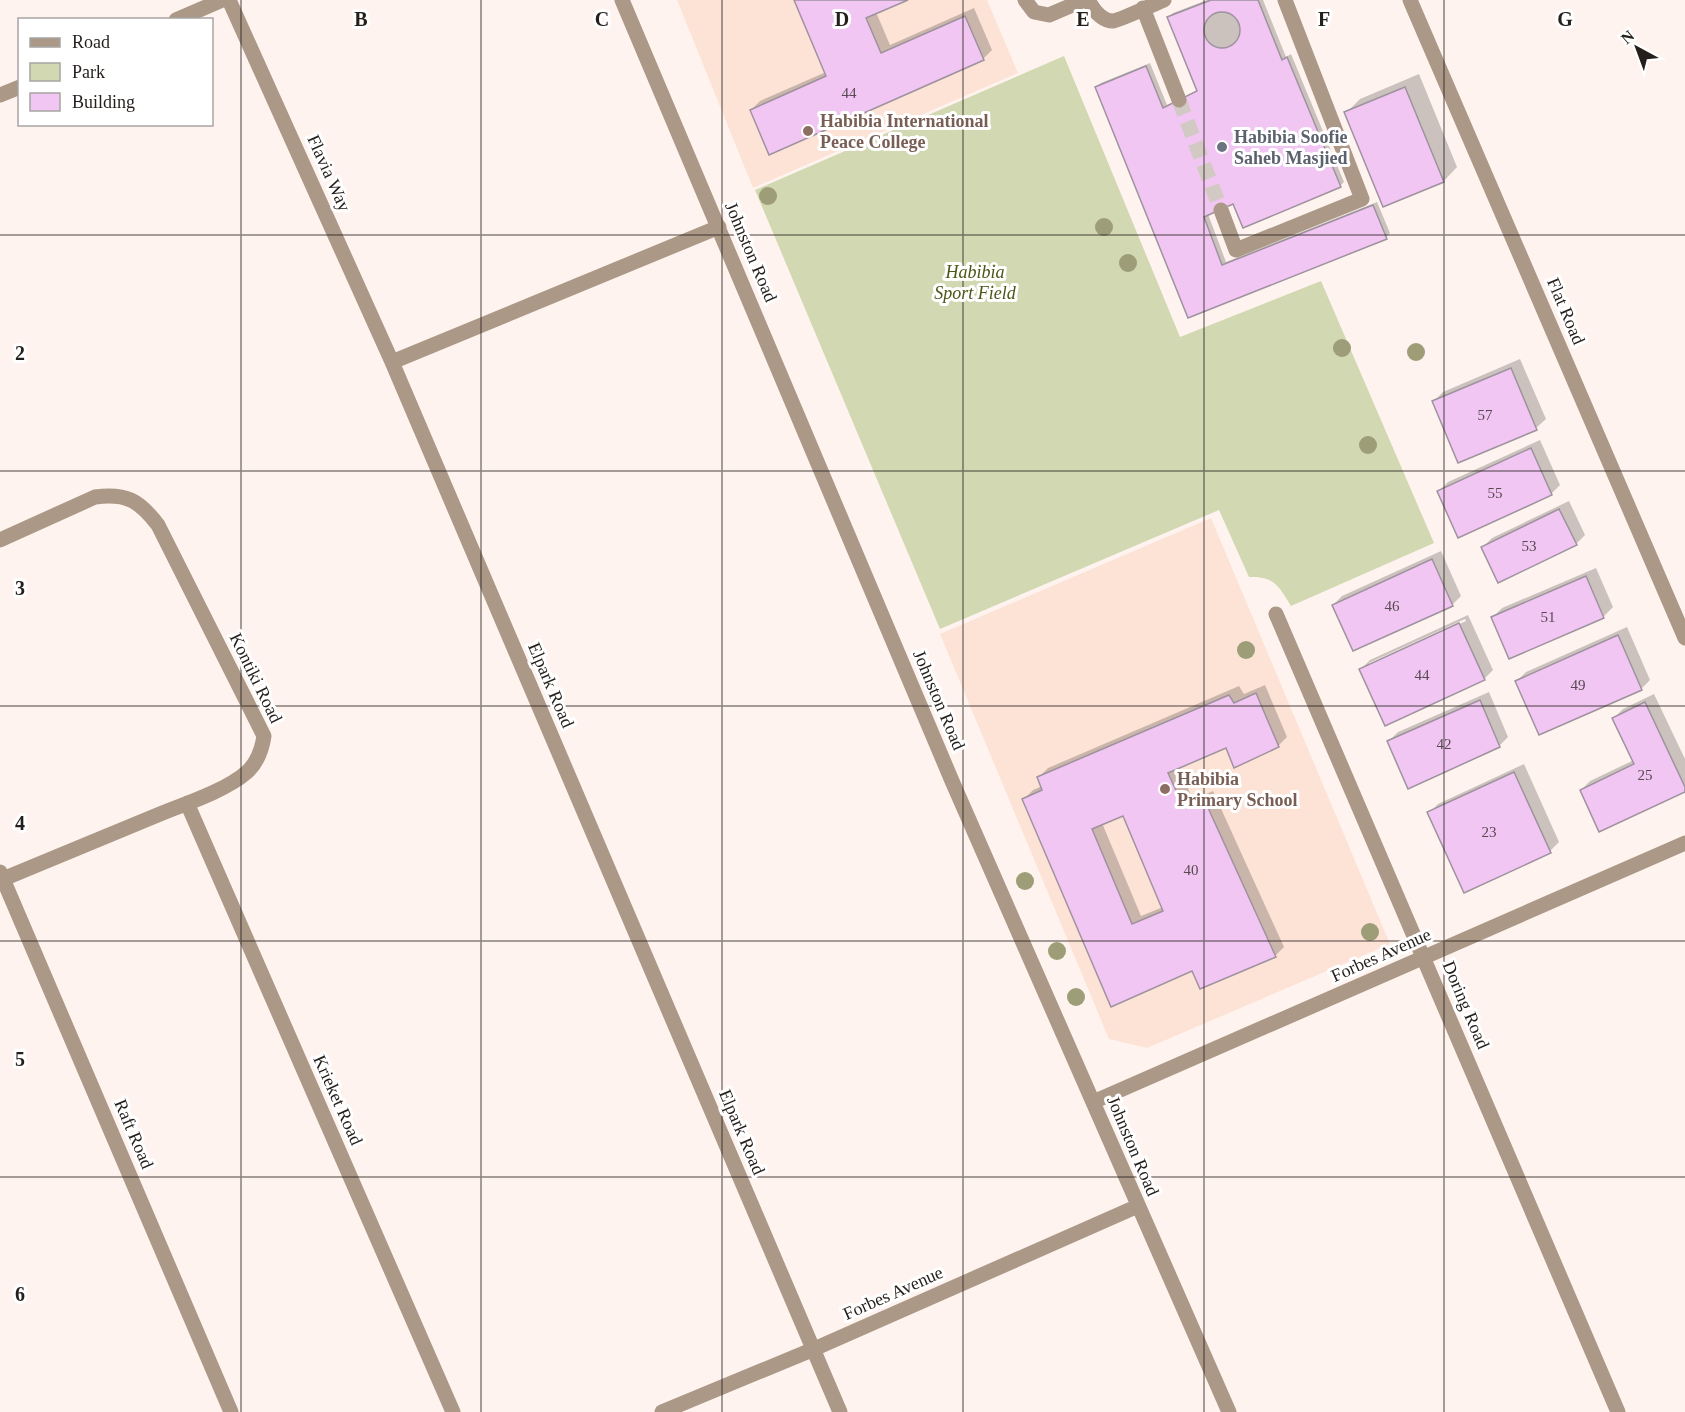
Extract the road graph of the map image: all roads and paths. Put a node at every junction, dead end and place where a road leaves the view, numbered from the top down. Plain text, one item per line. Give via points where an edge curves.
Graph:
1 (222, 0) edge
2 (229, 0) edge
3 (622, 0) edge
4 (1025, 0) edge
5 (1086, 0) edge
6 (1164, 0) edge
7 (1285, 0) edge
8 (1410, 0) edge
9 (1143, 8) junction
10 (181, 18) edge
11 (18, 87) edge
12 (0, 95) edge
13 (1179, 100) tunnel mouth
14 (1221, 210) tunnel mouth
15 (719, 227) junction
16 (392, 362) junction
17 (0, 540) edge
18 (1276, 614) dead end
19 (1685, 638) edge
20 (188, 803) junction
21 (1685, 843) edge
22 (1, 875) edge
23 (1425, 958) junction
24 (1093, 1102) junction
25 (1138, 1206) junction
26 (814, 1349) junction
27 (231, 1412) edge
28 (453, 1412) edge
29 (663, 1412) edge
30 (840, 1412) edge
31 (1229, 1412) edge
32 (1618, 1412) edge

1 - 10 street
2 - 16 street, Flavia Way
3 - 15 street, Johnston Road
4 - 5 street via 1034,12 1049,15
5 - 9 street via 1102,17 1113,21
6 - 9 street
7 - 14 street via 1362,199 1236,250
8 - 19 street, Flat Road
9 - 13 street
11 - 12 street
15 - 16 street
15 - 24 street, Johnston Road
16 - 26 street, Elpark Road
17 - 20 street, Kontiki Road via 95,497 110,495 130,499 158,525 264,736 249,771
18 - 23 street, Doring Road
20 - 22 street, Kontiki Road
20 - 28 street, Krieket Road
21 - 23 street, Forbes Avenue
22 - 27 street, Raft Road
23 - 24 street, Forbes Avenue
23 - 32 street, Doring Road
24 - 25 street, Johnston Road
25 - 26 street, Forbes Avenue
25 - 31 street, Johnston Road
26 - 29 street, Forbes Avenue
26 - 30 street, Elpark Road

